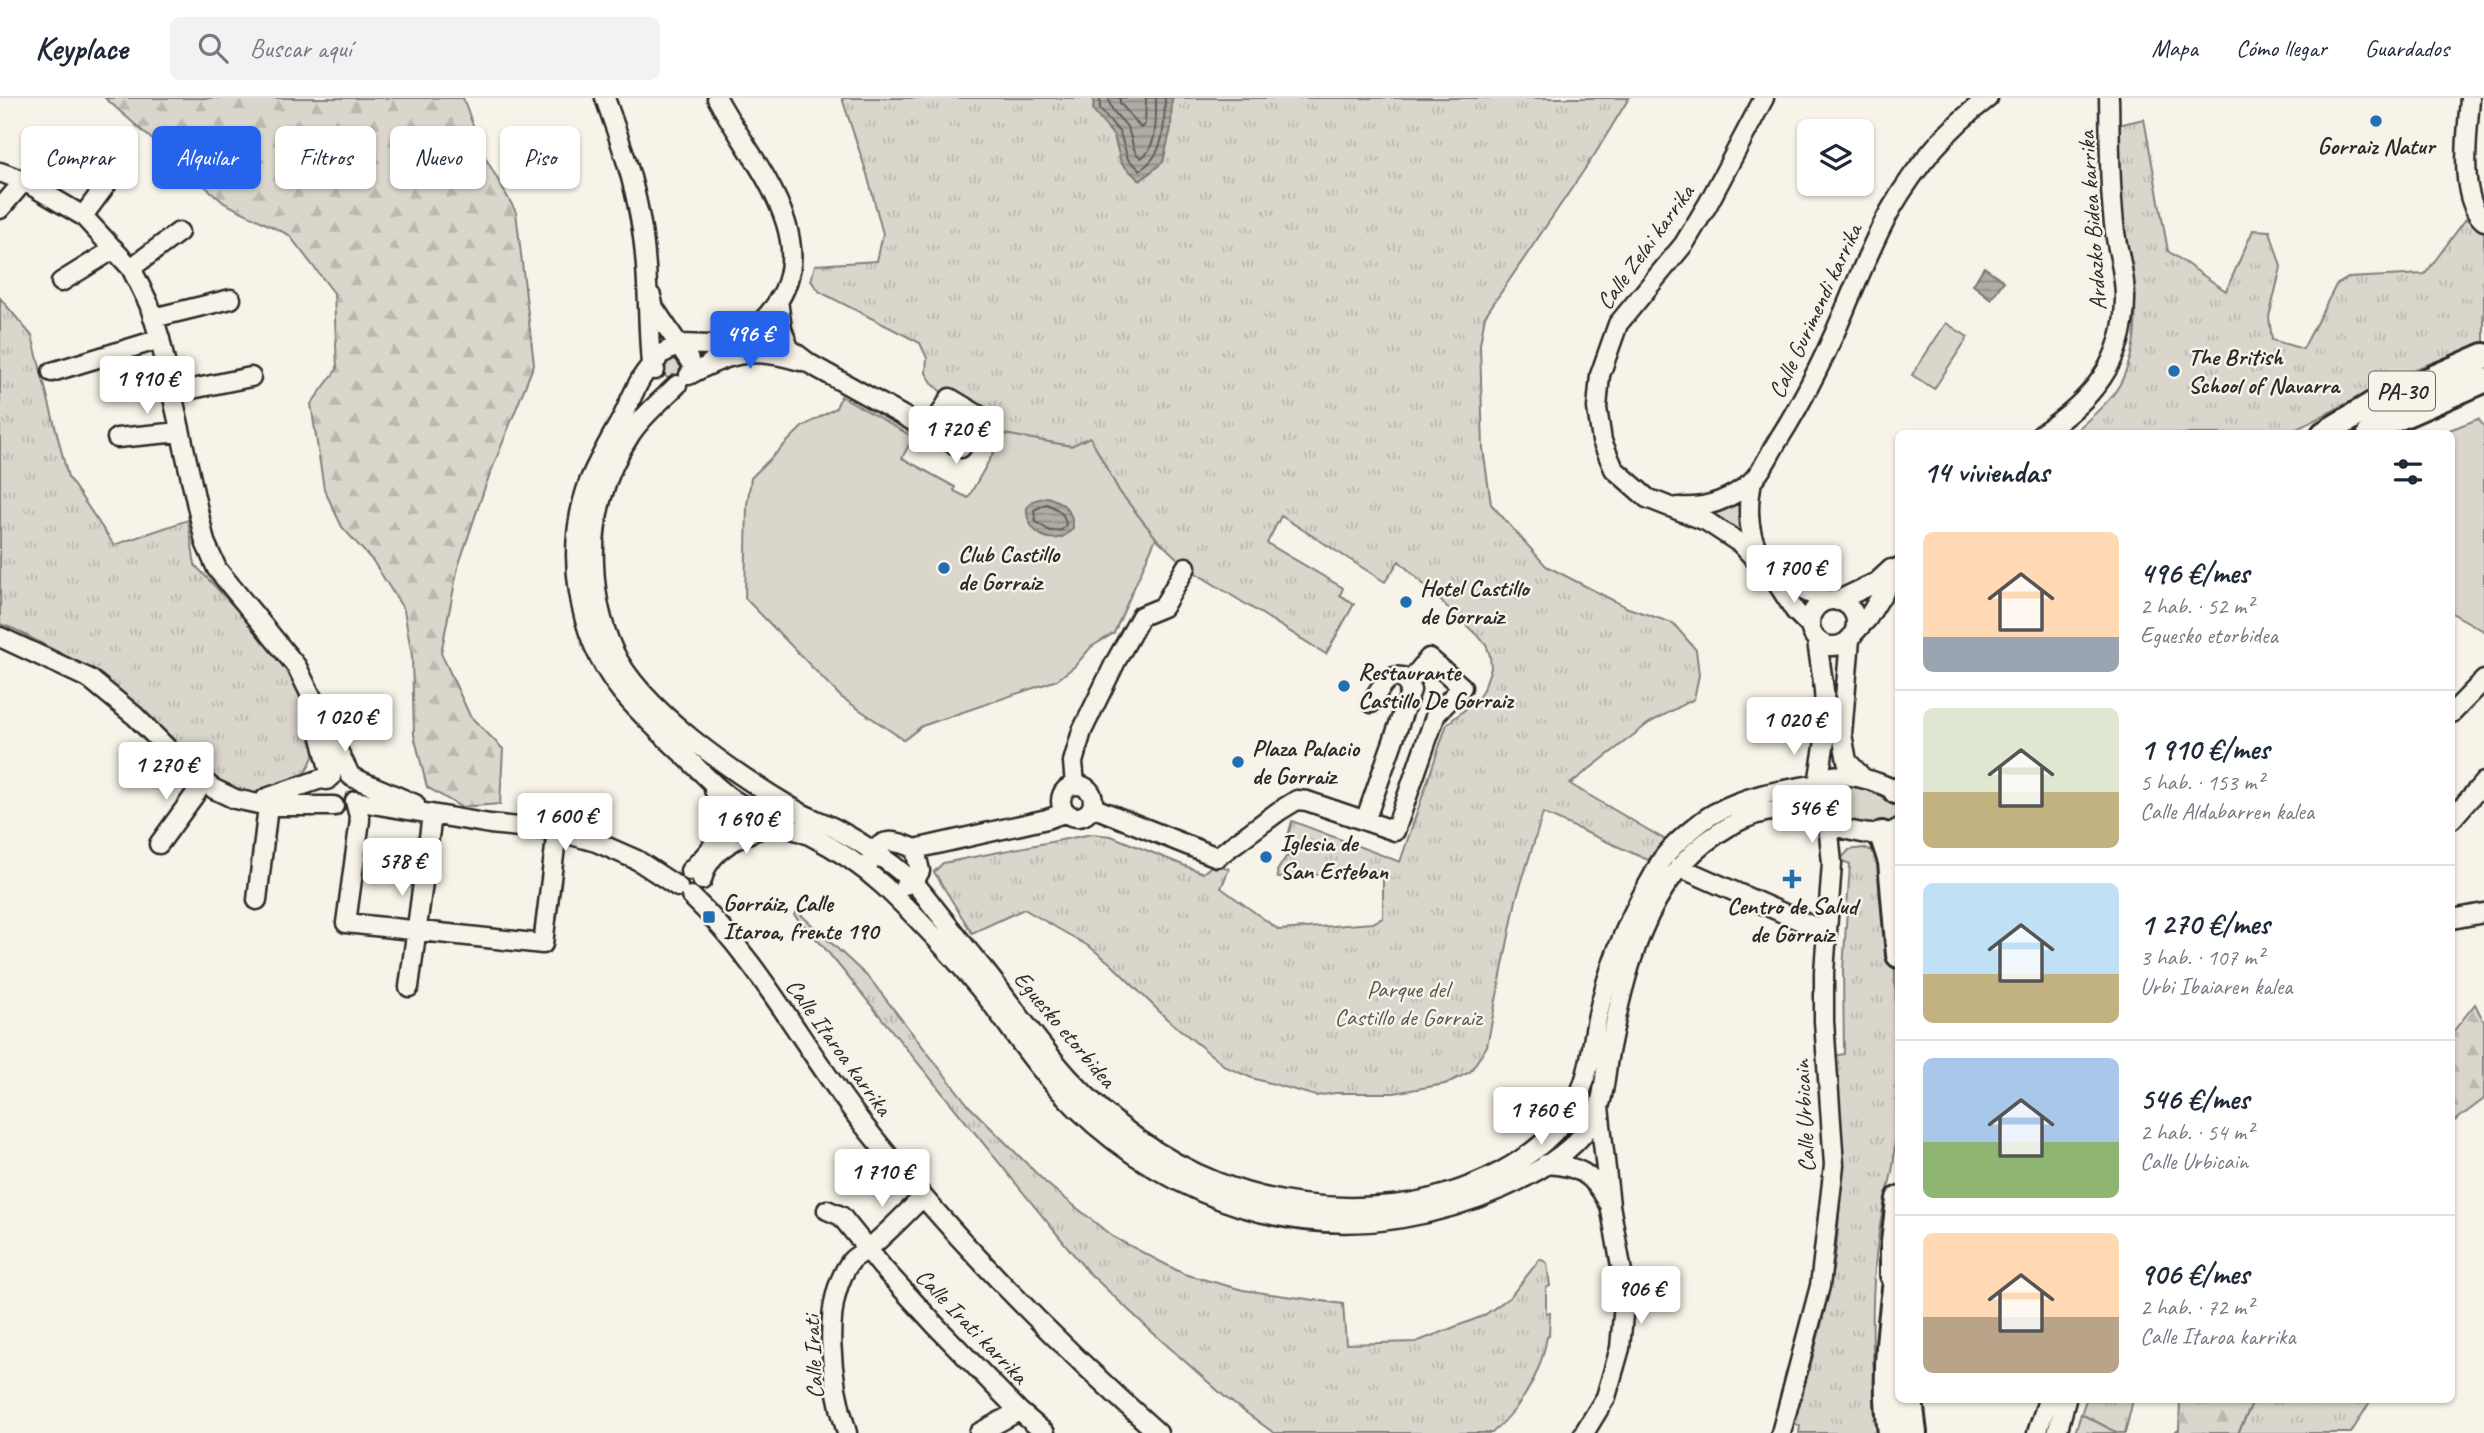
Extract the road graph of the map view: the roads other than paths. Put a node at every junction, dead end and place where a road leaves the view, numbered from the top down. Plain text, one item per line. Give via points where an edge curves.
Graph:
1 (605, 98) edge
2 (717, 98) edge
3 (1764, 98) edge
4 (1988, 98) edge
5 (2109, 98) edge
6 (2470, 98) edge
7 (0, 172) edge
8 (21, 180) edge
9 (21, 184) edge
10 (37, 189) edge
11 (103, 189) edge
12 (0, 209) edge
13 (83, 216) junction
14 (2484, 220) edge
15 (179, 232) dead end
16 (114, 249) junction
17 (131, 268) junction
18 (647, 275) junction
19 (61, 282) dead end
20 (231, 299) dead end
21 (779, 300) junction
22 (153, 318) junction
23 (742, 338) junction
24 (160, 339) junction
25 (789, 348) junction
26 (2484, 356) edge
27 (656, 362) junction
28 (709, 364) junction
29 (810, 364) junction
30 (684, 366) junction
31 (52, 372) dead end
32 (251, 376) dead end
33 (2484, 380) edge
34 (172, 393) junction
35 (931, 430) dead end
36 (2046, 430) edge
37 (2331, 430) edge
38 (2376, 430) edge
39 (180, 432) junction
40 (117, 438) dead end
41 (1752, 481) junction
42 (1667, 506) junction
43 (1895, 565) edge
44 (1186, 567) dead end
45 (1895, 574) edge
46 (1832, 601) junction
47 (1813, 634) junction
48 (1852, 636) junction
49 (0, 637) edge
50 (297, 667) junction
51 (2484, 680) edge
52 (1408, 684) junction
53 (1371, 703) dead end
54 (2455, 710) edge
55 (1826, 734) junction
56 (351, 776) junction
57 (1862, 777) junction
58 (329, 778) junction
59 (204, 782) junction
60 (752, 782) junction
61 (2484, 782) edge
62 (1818, 784) junction
63 (1075, 786) junction
64 (1895, 789) edge
65 (1774, 792) junction
66 (771, 794) junction
67 (235, 799) junction
68 (355, 802) junction
69 (728, 802) junction
70 (268, 806) junction
71 (334, 806) junction
72 (1092, 807) junction
73 (1066, 812) junction
74 (432, 815) junction
75 (2455, 816) edge
76 (455, 818) junction
77 (1824, 820) junction
78 (773, 821) junction
79 (1365, 821) junction
80 (557, 831) junction
81 (1891, 831) edge
82 (1855, 832) junction
83 (159, 844) dead end
84 (915, 849) junction
85 (873, 851) junction
86 (1832, 863) junction
87 (1679, 867) junction
88 (689, 881) junction
89 (914, 882) junction
90 (880, 883) junction
91 (257, 900) dead end
92 (1895, 908) edge
93 (2484, 913) edge
94 (2455, 918) edge
95 (1827, 928) junction
96 (417, 930) junction
97 (409, 987) dead end
98 (1599, 1106) junction
99 (1560, 1125) junction
100 (1588, 1128) junction
101 (1566, 1152) junction
102 (1604, 1156) junction
103 (1546, 1164) junction
104 (1587, 1173) junction
105 (923, 1197) junction
106 (1610, 1205) junction
107 (827, 1210) dead end
108 (1895, 1234) edge
109 (868, 1249) junction
110 (1895, 1289) edge
111 (1894, 1297) junction
112 (1910, 1403) edge
113 (2047, 1403) edge
114 (2065, 1403) edge
115 (1790, 1404) junction
116 (1019, 1411) junction
117 (846, 1433) edge
118 (979, 1433) edge
119 (1045, 1433) edge
120 (1158, 1433) edge
121 (1584, 1433) edge
122 (1770, 1433) edge
123 (1781, 1433) edge
124 (1891, 1433) edge
125 (1914, 1433) edge
126 (2036, 1433) edge
127 (2057, 1433) edge

1 - 18 street via 630,168
2 - 21 street via 763,172 785,224 792,260
3 - 42 street, Calle Zelai karrika via 1684,244 1618,324 1600,375 1597,408 1602,441 1614,469 1647,498
4 - 41 street, Calle Gurimendi karrika via 1941,140 1892,207 1806,390
5 - 36 street, Ardazko Bidea karrika via 2111,189 2126,299 2123,323 2117,348 2094,391
6 - 14 street via 2468,184 2470,201
7 - 8 street
9 - 12 street
10 - 13 street
11 - 13 street
13 - 16 street
15 - 17 street
16 - 17 street
16 - 19 street
17 - 22 street
18 - 27 street
18 - 30 street via 654,307
20 - 22 street
21 - 23 street
21 - 25 street
22 - 24 street
23 - 25 street, Eguesko etorbidea via 769,338
23 - 28 street, Eguesko etorbidea
23 - 30 street, Eguesko etorbidea via 718,344
24 - 31 street
24 - 34 street
25 - 29 street, Eguesko etorbidea
26 - 37 highway, PA-30 via 2372,405
27 - 30 street via 675,350 685,355
27 - 30 street via 663,383
27 - 69 street, Eguesko etorbidea via 643,374 584,496 576,572 586,622 600,659 620,690
28 - 29 street, Eguesko etorbidea via 735,354 761,352
28 - 30 street, Eguesko etorbidea
29 - 35 street, Eguesko etorbidea
30 - 60 street, Eguesko etorbidea via 631,433 608,478 595,524 595,589 614,650 630,678 678,728
32 - 34 street
33 - 38 highway, PA-30
34 - 39 street
39 - 40 street
39 - 50 street via 205,542 217,569
41 - 42 street, Calle Gurimendi karrika via 1706,506
41 - 46 street via 1749,524 1765,561 1777,576 1800,590
42 - 47 street, Calle Zelai karrika via 1706,521 1741,544
43 - 46 street via 1877,582
44 - 63 street via 1163,607 1141,616 1116,661 1082,731 1073,762
45 - 48 street
46 - 47 street via 1816,607 1810,620
46 - 48 street via 1854,613
47 - 48 street via 1830,647 1844,644
47 - 55 street via 1824,690
48 - 57 street via 1842,734 1847,761
49 - 59 street via 90,679
50 - 56 street
50 - 58 street via 315,715
51 - 54 street
52 - 53 street via 1402,677 1389,677
52 - 79 street via 1411,690
52 - 79 street via 1430,657 1462,687 1436,713 1395,831
55 - 62 street
55 - 65 street via 1809,770
56 - 58 street via 340,773
56 - 68 street via 358,786
56 - 76 street
57 - 62 street, Eguesko etorbidea via 1832,777
57 - 64 street
58 - 67 street via 270,799
58 - 71 street via 324,794
59 - 67 street
59 - 83 street
60 - 66 street, Eguesko etorbidea
60 - 69 street via 740,787
61 - 75 street
62 - 65 street, Eguesko etorbidea
62 - 77 street, Calle Urbicain via 1813,794 1816,812
63 - 72 street via 1090,791
63 - 73 street via 1063,794
65 - 99 street, Eguesko etorbidea via 1741,800 1710,815 1664,857 1616,952 1597,1017 1591,1058 1578,1097
66 - 78 street
66 - 85 street, Eguesko etorbidea
67 - 70 street
68 - 71 street
68 - 74 street
68 - 96 street via 360,820 346,923
69 - 78 street, Eguesko etorbidea
69 - 88 street via 723,831
70 - 71 street
70 - 91 street
72 - 73 street via 1080,817
72 - 79 street via 1217,857 1297,800
73 - 84 street
74 - 76 street
74 - 96 street
76 - 80 street
77 - 82 street, Eguesko etorbidea
77 - 86 street, Calle Urbicain
77 - 87 street, Eguesko etorbidea via 1800,810 1747,817 1699,846
78 - 88 street via 729,842
78 - 90 street, Eguesko etorbidea via 809,835
80 - 88 street via 596,842
80 - 96 street via 543,944
81 - 82 street, Eguesko etorbidea
81 - 92 highway
82 - 86 street
84 - 85 street via 892,841
84 - 89 street via 920,872
85 - 89 street, Eguesko etorbidea
85 - 90 street via 870,862
86 - 95 street, Calle Urbicain
87 - 95 street via 1810,925
87 - 98 street, Eguesko etorbidea via 1655,904 1622,986
88 - 105 street, Calle Itaroa karrika via 860,1120
89 - 90 street via 899,888
89 - 99 street, Eguesko etorbidea via 1070,1079 1112,1119 1184,1169 1212,1181 1293,1204 1395,1205 1496,1175 1529,1154
90 - 103 street, Eguesko etorbidea via 986,996 1063,1094 1108,1136 1155,1170 1211,1198 1291,1220 1379,1220 1450,1208
93 - 94 street
95 - 115 street, Calle Urbicain via 1824,1021 1834,1165 1820,1286
96 - 97 street
98 - 100 street, Eguesko etorbidea
98 - 102 street
99 - 100 street via 1573,1121
99 - 101 street via 1557,1136
100 - 101 street, Eguesko etorbidea
100 - 102 street
101 - 103 street, Eguesko etorbidea
101 - 104 street
102 - 106 street
103 - 104 street
104 - 106 street
105 - 109 street, Calle Irati
105 - 120 street, Calle Itaroa karrika via 1034,1316
106 - 121 street via 1622,1272 1620,1348 1606,1397
107 - 109 street via 841,1216
108 - 111 highway
109 - 116 street, Calle Irati karrika
109 - 117 street, Calle Irati via 852,1259 845,1274 836,1296 831,1333 838,1406
110 - 111 highway
111 - 124 highway via 1888,1380
112 - 125 highway
113 - 126 street
114 - 127 street
115 - 122 street
115 - 123 street, Calle Urbicain
116 - 118 street
116 - 119 street, Calle Irati karrika

